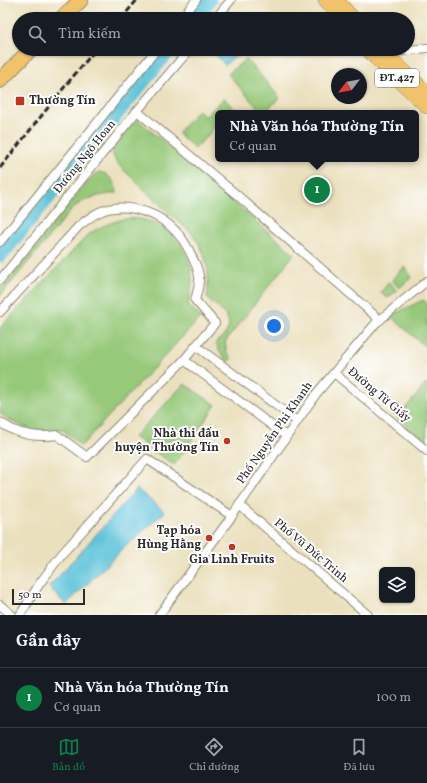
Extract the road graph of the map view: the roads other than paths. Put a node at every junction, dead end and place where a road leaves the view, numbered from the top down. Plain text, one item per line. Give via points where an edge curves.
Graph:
1 (80, 0) edge
2 (196, 0) edge
3 (231, 0) edge
4 (325, 0) edge
5 (337, 0) edge
6 (68, 12) edge
7 (187, 12) edge
8 (221, 12) edge
9 (335, 12) edge
10 (348, 12) edge
11 (427, 48) edge
12 (415, 49) edge
13 (24, 56) edge
14 (151, 56) edge
15 (184, 56) edge
16 (381, 56) edge
17 (382, 56) edge
18 (0, 81) edge
19 (427, 92) edge
20 (427, 107) edge
21 (137, 111) junction
22 (0, 242) edge
23 (0, 280) edge
24 (427, 281) edge
25 (0, 312) edge
26 (380, 320) junction
27 (196, 346) junction
28 (184, 360) junction
29 (334, 373) junction
30 (297, 421) junction
31 (0, 422) edge
32 (286, 436) junction
33 (427, 451) edge
34 (239, 505) junction
35 (232, 516) junction
36 (0, 605) edge
37 (12, 615) edge
38 (20, 615) edge
39 (159, 615) edge
40 (368, 615) edge

1 - 6 highway
2 - 7 street
3 - 8 street
4 - 9 main road
5 - 10 main road
11 - 12 street
13 - 18 highway
14 - 22 street
15 - 21 street, Đường Ngô Hoan
16 - 20 main road, ĐT.427
17 - 19 main road, ĐT.427
21 - 23 street, Đường Ngô Hoan
21 - 26 street
24 - 26 street, Phố Nguyễn Phi Khanh
25 - 27 street via 79,226 102,211 131,208 167,222 189,248 199,277 194,300 215,323
26 - 29 street, Phố Nguyễn Phi Khanh
27 - 28 street
27 - 30 street
28 - 31 street via 87,457 57,435 44,437 21,433
28 - 32 street
29 - 30 street, Phố Nguyễn Phi Khanh
29 - 33 street, Đường Từ Giấy
30 - 32 street, Phố Nguyễn Phi Khanh
32 - 34 street, Phố Nguyễn Phi Khanh
34 - 35 street, Phố Nguyễn Phi Khanh
34 - 40 street, Phố Vũ Đức Trinh
35 - 38 street via 147,459 61,555
35 - 39 street, Phố Nguyễn Phi Khanh
36 - 37 street

